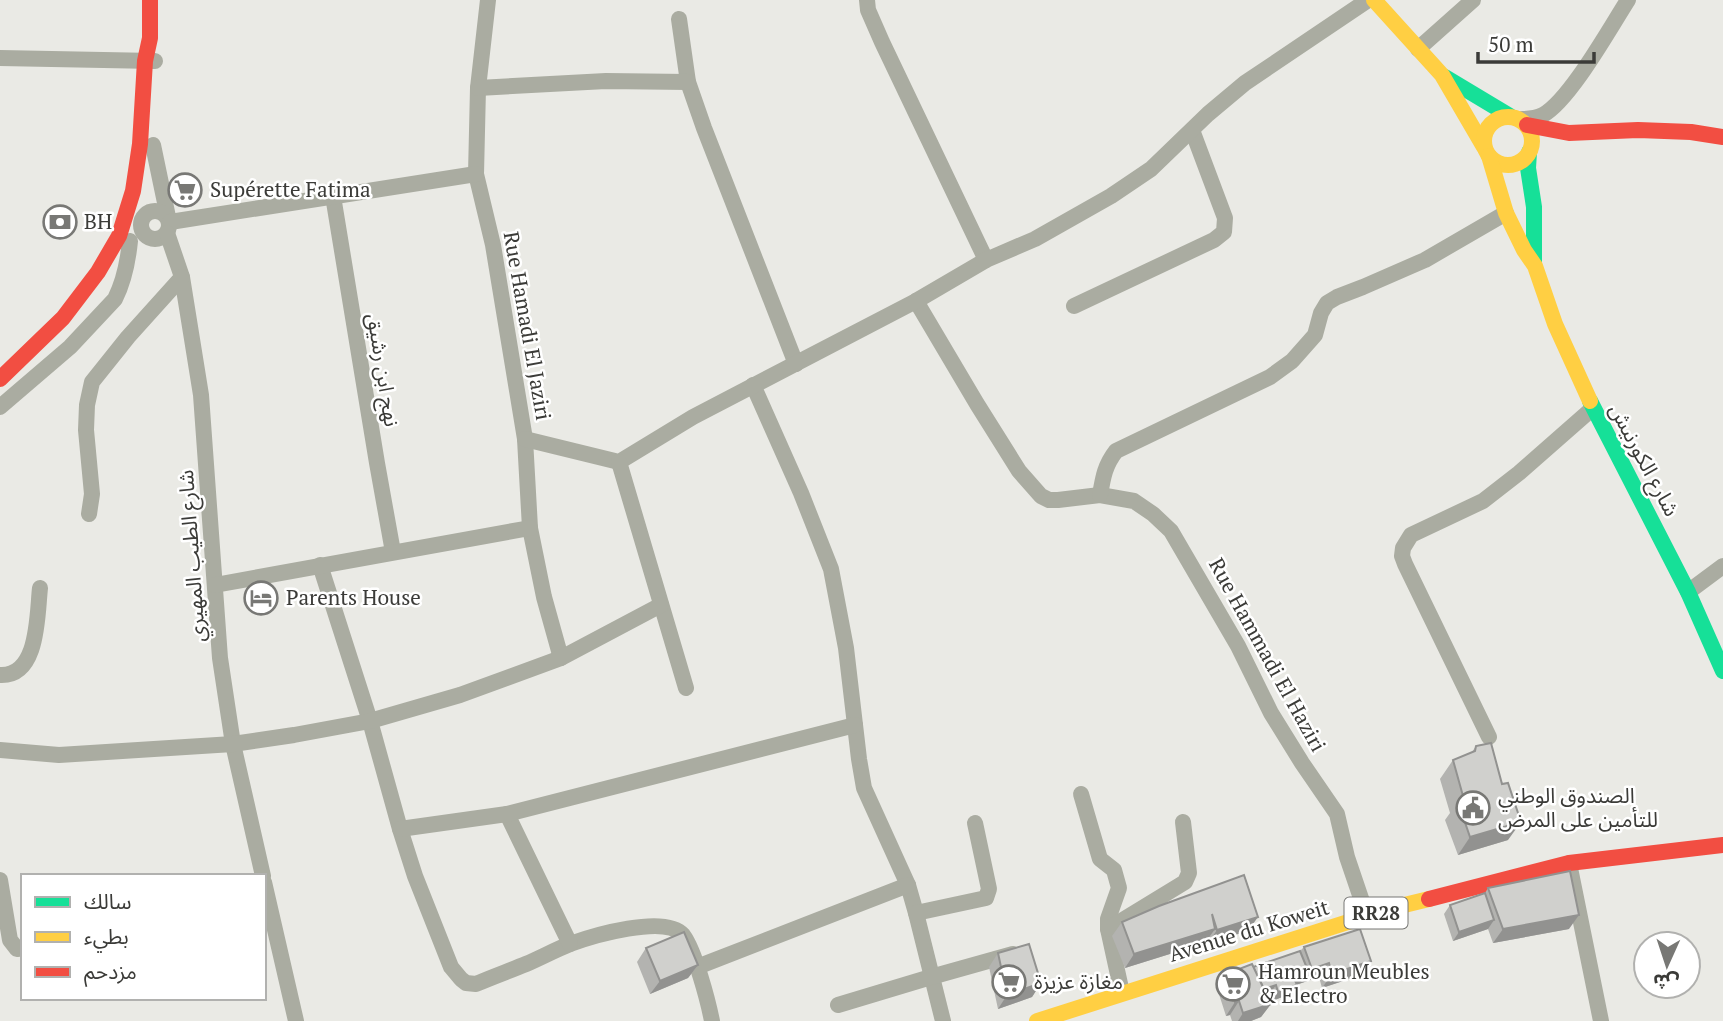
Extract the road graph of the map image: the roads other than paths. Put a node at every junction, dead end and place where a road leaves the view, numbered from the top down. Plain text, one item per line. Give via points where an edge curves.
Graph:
1 (150, 0) edge
2 (488, 0) edge
3 (867, 0) edge
4 (1368, 0) edge
5 (1374, 0) edge
6 (1473, 0) edge
7 (1628, 0) edge
8 (679, 19) dead end
9 (1418, 49) junction
10 (0, 58) edge
11 (150, 61) junction
12 (1442, 75) junction
13 (688, 82) junction
14 (478, 88) junction
15 (1519, 120) junction
16 (1192, 130) junction
17 (1569, 133) junction
18 (1723, 137) edge
19 (153, 145) junction
20 (1530, 149) junction
21 (1486, 151) junction
22 (476, 174) junction
23 (332, 196) junction
24 (1506, 213) junction
25 (134, 223) junction
26 (168, 224) junction
27 (986, 260) junction
28 (1535, 266) junction
29 (182, 277) junction
30 (916, 301) junction
31 (1074, 306) dead end
32 (796, 363) junction
33 (0, 379) edge
34 (753, 385) junction
35 (0, 396) edge
36 (0, 407) edge
37 (1593, 408) junction
38 (525, 439) junction
39 (619, 462) junction
40 (1100, 495) junction
41 (89, 514) dead end
42 (530, 528) junction
43 (393, 552) junction
44 (320, 565) junction
45 (1723, 566) edge
46 (215, 585) junction
47 (40, 588) dead end
48 (1688, 592) junction
49 (661, 605) junction
50 (561, 658) junction
51 (1723, 671) edge
52 (0, 676) edge
53 (686, 688) dead end
54 (370, 721) junction
55 (855, 725) junction
56 (1489, 737) dead end
57 (233, 744) junction
58 (0, 750) edge
59 (1082, 794) dead end
60 (507, 814) junction
61 (975, 822) dead end
62 (1183, 822) dead end
63 (400, 829) junction
64 (1723, 845) edge
65 (1569, 863) junction
66 (263, 874) edge
67 (0, 880) edge
68 (908, 885) junction
69 (266, 891) edge
70 (916, 913) junction
71 (1367, 916) junction
72 (1108, 929) junction
73 (570, 944) junction
74 (21, 948) edge
75 (1023, 952) edge
76 (697, 967) junction
77 (931, 976) junction
78 (1122, 993) junction
79 (838, 1004) dead end
80 (296, 1021) edge
81 (712, 1021) edge
82 (943, 1021) edge
83 (1037, 1021) edge
84 (1601, 1021) edge

1 - 11 street
2 - 14 street, Rue Hamadi El Jaziri
3 - 27 street via 882,42
4 - 16 street via 1245,83
5 - 9 street
6 - 9 street
7 - 15 street via 1555,106 1541,116
8 - 13 street
9 - 12 street
10 - 11 street
11 - 19 street
11 - 25 street via 133,191
12 - 15 street
12 - 21 street
13 - 14 street
13 - 32 street
14 - 22 street, Rue Hamadi El Jaziri
15 - 17 street
15 - 20 street via 1530,132
15 - 21 street via 1501,117 1493,122 1486,129
16 - 27 street via 1151,169 1111,196 1035,239
16 - 31 street via 1225,218 1224,232
17 - 18 street via 1638,130
17 - 20 street
19 - 25 street via 146,194
19 - 26 street, شارع الطيب المهيري
20 - 21 street via 1520,162 1506,165
20 - 28 street
21 - 24 street
22 - 23 street
22 - 38 street, Rue Hamadi El Jaziri via 493,245
23 - 26 street
23 - 43 street, نهج ابن رشيق
24 - 28 street
24 - 40 street via 1425,260 1327,303 1315,335 1270,377 1116,451 1107,462
25 - 26 street via 153,210 164,213
25 - 26 street via 152,239 158,239
25 - 33 street via 119,236 63,318
25 - 35 street via 107,281 71,326
25 - 36 street via 115,299
26 - 29 street, شارع الطيب المهيري
27 - 30 street
28 - 37 street, شارع الكورنيش
29 - 41 street via 92,382 86,430 92,494
29 - 46 street, شارع الطيب المهيري via 201,395
30 - 32 street
30 - 40 street, Rue Hammadi El Haziri via 976,404 1034,490 1049,500
32 - 34 street
34 - 39 street
34 - 55 street via 831,569
37 - 48 street, شارع الكورنيش
37 - 56 street via 1483,501 1411,535 1403,548 1405,564
38 - 39 street
38 - 42 street, Rue Hamadi El Jaziri
39 - 49 street
40 - 71 street, Rue Hammadi El Haziri via 1133,501 1171,531 1271,713 1336,814
42 - 43 street
42 - 50 street, Rue Hamadi El Jaziri
43 - 44 street
44 - 46 street
44 - 54 street
45 - 48 street
46 - 57 street, شارع الطيب المهيري
47 - 52 street via 29,656 15,672
48 - 51 street, شارع الكورنيش
49 - 50 street
49 - 53 street
50 - 54 street via 460,695
54 - 57 street
54 - 63 street
55 - 60 street
55 - 68 street via 864,788
57 - 58 street via 59,755
57 - 66 street, شارع الطيب المهيري
59 - 72 street via 1100,859 1114,870 1119,888
60 - 63 street
60 - 73 street
61 - 70 street via 989,889 986,898
62 - 72 street via 1189,873 1185,882
63 - 73 street via 451,967 466,983 476,984
64 - 65 street, Avenue du Koweit / RR28
65 - 71 street, Avenue du Koweit / RR28
65 - 84 street
67 - 74 street via 10,940
68 - 70 street
68 - 76 street
69 - 80 street
70 - 77 street
71 - 78 street, Avenue du Koweit / RR28
72 - 78 street
73 - 76 street via 623,930 673,928 682,934
75 - 77 street
76 - 81 street
77 - 79 street
77 - 82 street
78 - 83 street, Avenue du Koweit / RR28

